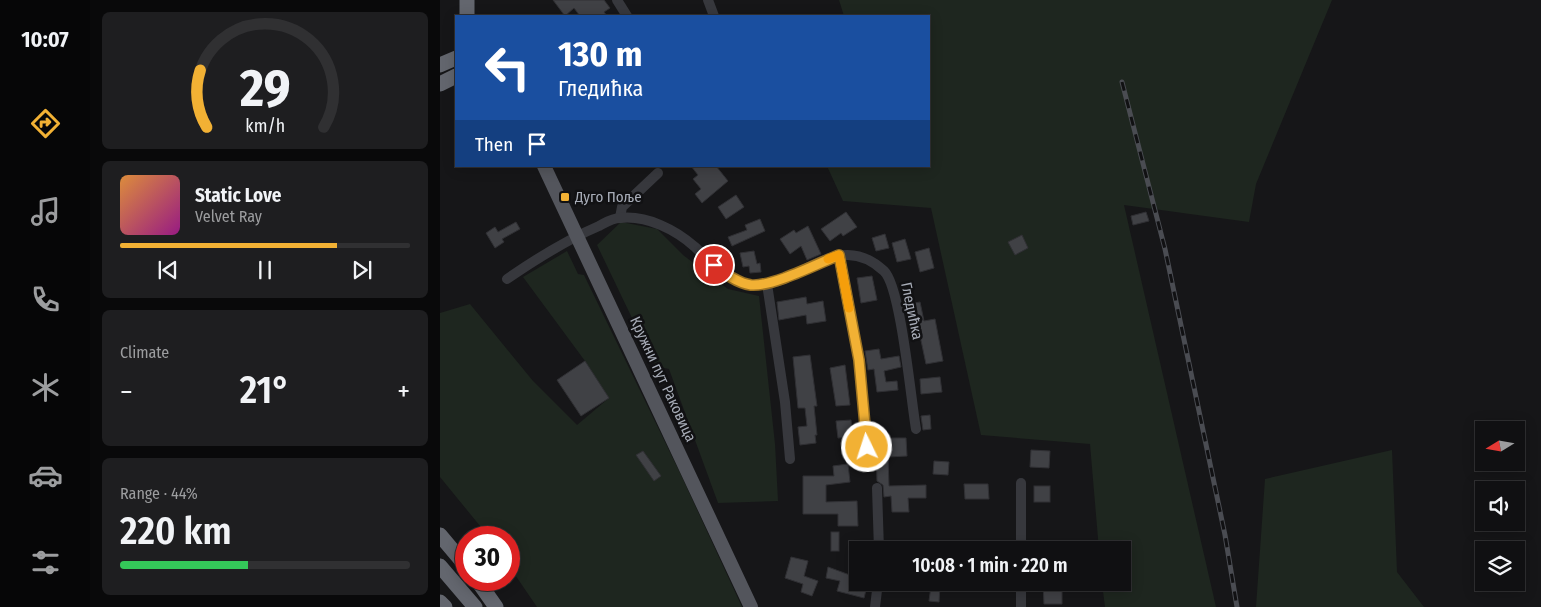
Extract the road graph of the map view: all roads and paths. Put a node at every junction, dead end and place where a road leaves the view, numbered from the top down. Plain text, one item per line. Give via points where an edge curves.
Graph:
1 (467, 0) edge
2 (618, 0) edge
3 (708, 0) edge
4 (468, 15) edge
5 (474, 15) edge
6 (626, 15) edge
7 (714, 15) edge
8 (455, 76) edge
9 (440, 84) edge
10 (544, 167) edge
11 (658, 173) dead end
12 (620, 218) junction
13 (577, 235) junction
14 (839, 255) junction
15 (507, 279) dead end
16 (767, 284) junction
17 (916, 429) dead end
18 (867, 447) dead end
19 (790, 459) dead end
20 (1021, 482) dead end
21 (877, 488) dead end
22 (440, 535) edge
23 (879, 541) edge
24 (1021, 541) edge
25 (455, 553) edge
26 (440, 566) edge
27 (485, 591) edge
28 (877, 591) edge
29 (1021, 591) edge
30 (440, 602) edge
31 (444, 607) edge
32 (475, 607) edge
33 (496, 607) edge
34 (751, 607) edge
35 (875, 607) edge
36 (1021, 607) edge

1 - 4 highway
1 - 5 main road
2 - 6 street
3 - 7 street
8 - 9 highway
10 - 13 main road, Кружни пут Раковица
11 - 12 street via 622,207
12 - 13 street, Гледићка
12 - 16 street, Гледићка via 668,228 735,280 751,285
13 - 15 street, Гледићка
13 - 34 main road, Кружни пут Раковица
14 - 16 street, Гледићка
14 - 17 street, Гледићка via 860,256 883,270 891,281 909,371
14 - 18 street via 859,360
16 - 19 street via 784,393
20 - 24 street
21 - 23 street
22 - 25 highway
26 - 32 highway
27 - 33 highway
28 - 35 street
29 - 36 street
30 - 31 highway

